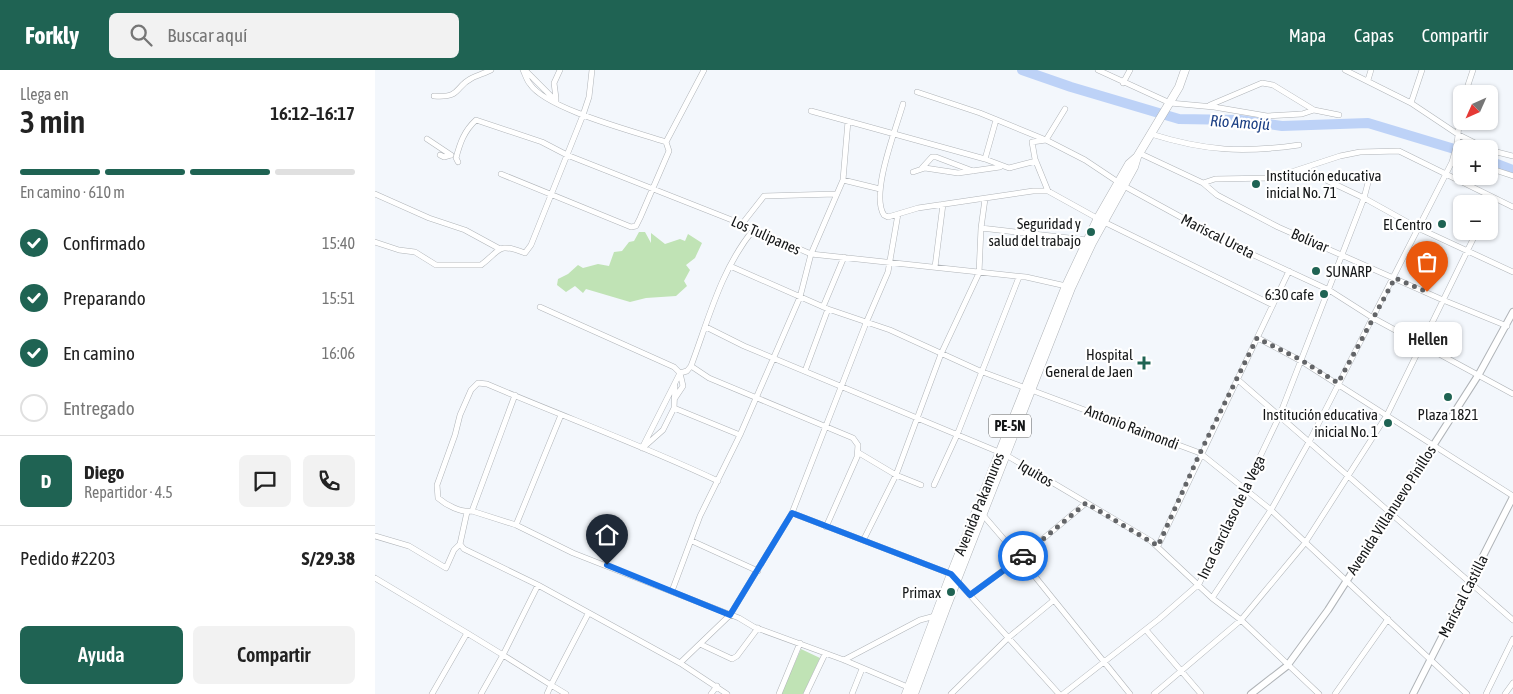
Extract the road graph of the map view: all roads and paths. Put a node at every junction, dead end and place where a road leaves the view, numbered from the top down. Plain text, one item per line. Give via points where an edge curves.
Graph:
1 (491, 70) edge
2 (524, 70) edge
3 (560, 70) edge
4 (592, 70) edge
5 (704, 70) edge
6 (1097, 70) edge
7 (1130, 70) edge
8 (1185, 70) edge
9 (1192, 70) edge
10 (1345, 70) edge
11 (1371, 70) edge
12 (1422, 70) edge
13 (1473, 70) edge
14 (1368, 80) junction
15 (1123, 83) junction
16 (1468, 85) edge
17 (1179, 87) junction
18 (917, 92) dead end
19 (434, 96) dead end
20 (558, 103) junction
21 (1411, 103) junction
22 (903, 104) dead end
23 (1168, 105) junction
24 (1197, 106) junction
25 (1065, 109) dead end
26 (1314, 110) junction
27 (811, 111) dead end
28 (583, 115) junction
29 (1339, 115) dead end
30 (996, 120) junction
31 (848, 121) junction
32 (1459, 130) edge
33 (1153, 132) junction
34 (895, 134) junction
35 (1459, 135) junction
36 (427, 139) dead end
37 (1046, 140) junction
38 (1469, 140) edge
39 (666, 142) junction
40 (1299, 145) dead end
41 (1402, 145) dead end
42 (458, 150) junction
43 (1399, 151) junction
44 (1498, 152) edge
45 (440, 155) dead end
46 (451, 155) junction
47 (567, 155) junction
48 (1138, 155) junction
49 (1513, 156) edge
50 (985, 159) junction
51 (1036, 161) junction
52 (458, 162) dead end
53 (1003, 166) junction
54 (922, 168) junction
55 (974, 171) junction
56 (1498, 171) edge
57 (913, 172) dead end
58 (1293, 172) junction
59 (501, 174) dead end
60 (1370, 175) dead end
61 (1446, 176) junction
62 (1513, 176) edge
63 (843, 180) junction
64 (1203, 183) junction
65 (1121, 184) junction
66 (653, 188) junction
67 (880, 189) junction
68 (1048, 191) junction
69 (375, 194) edge
70 (551, 194) junction
71 (836, 194) junction
72 (1487, 195) edge
73 (985, 198) junction
74 (1364, 198) junction
75 (1498, 200) edge
76 (943, 204) junction
77 (1513, 207) edge
78 (898, 214) junction
79 (1101, 220) junction
80 (742, 224) junction
81 (981, 228) junction
82 (1418, 228) junction
83 (754, 229) junction
84 (1087, 240) junction
85 (1472, 240) edge
86 (375, 242) edge
87 (500, 249) junction
88 (1467, 251) junction
89 (811, 254) junction
90 (1342, 254) junction
91 (844, 256) junction
92 (891, 262) junction
93 (730, 266) junction
94 (935, 267) junction
95 (1289, 271) junction
96 (1513, 272) edge
97 (979, 273) junction
98 (1019, 277) junction
99 (1395, 278) junction
100 (1066, 286) junction
101 (1329, 290) junction
102 (800, 297) junction
103 (1443, 300) junction
104 (1273, 304) junction
105 (540, 307) dead end
106 (825, 308) junction
107 (1513, 312) edge
108 (1373, 318) junction
109 (866, 322) junction
110 (706, 327) junction
111 (1510, 327) edge
112 (1257, 338) junction
113 (1421, 344) junction
114 (941, 354) junction
115 (773, 358) junction
116 (1301, 360) junction
117 (691, 366) junction
118 (805, 371) junction
119 (980, 372) junction
120 (680, 373) junction
121 (1479, 374) junction
122 (1237, 379) junction
123 (1338, 383) junction
124 (675, 386) junction
125 (841, 386) junction
126 (1028, 388) junction
127 (1513, 394) edge
128 (515, 395) junction
129 (675, 398) junction
130 (756, 398) junction
131 (675, 408) junction
132 (561, 415) junction
133 (1387, 415) junction
134 (917, 417) junction
135 (1279, 417) junction
136 (825, 426) junction
137 (740, 435) junction
138 (957, 435) junction
139 (1309, 442) junction
140 (1433, 445) junction
141 (642, 448) junction
142 (859, 453) junction
143 (1200, 453) junction
144 (1003, 454) junction
145 (896, 476) junction
146 (1348, 477) junction
147 (718, 481) junction
148 (921, 485) dead end
149 (934, 485) dead end
150 (1244, 487) junction
151 (1513, 497) edge
152 (1086, 503) junction
153 (1271, 510) junction
154 (469, 512) junction
155 (1389, 512) junction
156 (792, 513) junction
157 (983, 515) junction
158 (516, 524) junction
159 (826, 527) junction
160 (375, 536) edge
161 (864, 539) junction
162 (692, 542) junction
163 (1305, 543) junction
164 (460, 544) junction
165 (1158, 546) junction
166 (1020, 558) junction
167 (758, 571) junction
168 (954, 577) junction
169 (375, 578) edge
170 (1345, 580) junction
171 (1470, 582) junction
172 (1199, 584) junction
173 (538, 585) junction
174 (671, 591) junction
175 (970, 595) junction
176 (1212, 598) junction
177 (1054, 600) junction
178 (589, 614) junction
179 (730, 615) junction
180 (936, 616) junction
181 (1388, 619) junction
182 (1241, 620) junction
183 (1513, 620) edge
184 (757, 628) junction
185 (1146, 630) junction
186 (467, 633) junction
187 (1007, 638) junction
188 (1513, 639) edge
189 (800, 643) junction
190 (700, 644) junction
191 (825, 654) junction
192 (503, 655) junction
193 (844, 660) junction
194 (1430, 660) junction
195 (1106, 662) junction
196 (680, 663) junction
197 (1287, 666) junction
198 (862, 669) junction
199 (1182, 670) junction
200 (1513, 682) edge
201 (551, 684) junction
202 (717, 686) junction
203 (912, 692) edge
204 (432, 694) edge
205 (481, 694) edge
206 (547, 694) edge
207 (566, 694) edge
208 (711, 694) edge
209 (727, 694) edge
210 (779, 694) edge
211 (806, 694) edge
212 (852, 694) edge
213 (951, 694) edge
214 (1059, 694) edge
215 (1063, 694) edge
216 (1130, 694) edge
217 (1154, 694) edge
218 (1201, 694) edge
219 (1251, 694) edge
220 (1319, 694) edge
221 (1335, 694) edge
222 (1413, 694) edge
223 (1467, 694) edge
224 (1486, 694) edge
225 (1505, 694) edge

1 - 19 street via 471,78 455,94
2 - 20 street via 529,84
3 - 20 street via 554,84
4 - 28 street
5 - 39 street
6 - 15 street
7 - 15 street
8 - 17 highway, PE-5N
9 - 17 highway, PE-5N
10 - 14 street
11 - 14 street
12 - 21 street
13 - 16 street
14 - 21 street
15 - 23 street
17 - 23 highway, PE-5N
18 - 30 street, Mariscal Ureta
20 - 28 street
21 - 35 street
22 - 34 street
23 - 24 street
23 - 33 highway, Avenida Pakamuros / PE-5N
24 - 26 street via 1267,116
24 - 26 street via 1212,105 1262,83 1273,85
25 - 37 street
26 - 29 street
27 - 31 street
28 - 39 street
28 - 47 street
30 - 37 street, Mariscal Ureta
30 - 50 street
31 - 34 street
31 - 63 street
32 - 35 street
33 - 40 street via 1190,146 1231,150
33 - 48 highway, Avenida Pakamuros / PE-5N
34 - 50 street
34 - 67 street
35 - 38 street
35 - 61 street
36 - 46 street
37 - 51 street via 1031,142
37 - 65 street, Mariscal Ureta
39 - 66 street via 669,152
41 - 43 street
42 - 46 street
42 - 47 street, Los Tulipanes via 466,129 476,120 542,142
42 - 52 street
43 - 58 street via 1360,152 1325,159
43 - 61 street
44 - 49 street
45 - 46 street
47 - 66 street, Los Tulipanes
47 - 70 street
48 - 64 street, Bolívar
48 - 65 highway, Avenida Pakamuros / PE-5N via 1129,164
50 - 53 street
51 - 53 street via 1009,168
51 - 68 street
53 - 55 street
54 - 55 street via 958,173
54 - 55 street via 936,157
54 - 57 street
56 - 62 street
58 - 64 street via 1273,178 1215,179
58 - 74 street via 1307,171
59 - 70 street
60 - 74 street, Inca Garcilaso de la Vega
61 - 72 street
61 - 82 street
63 - 67 street
63 - 71 street
64 - 90 street, Bolívar via 1217,195 1261,218
65 - 79 highway, Avenida Pakamuros / PE-5N
65 - 95 street, Mariscal Ureta via 1232,245
66 - 70 street via 636,226 631,227
66 - 80 street, Los Tulipanes
67 - 78 street via 883,213 888,217
68 - 73 street
68 - 79 street
69 - 87 street via 465,230
70 - 87 street via 525,253
71 - 80 street via 764,196
71 - 89 street
73 - 76 street
73 - 81 street
74 - 82 street
74 - 90 street, Inca Garcilaso de la Vega
75 - 77 street
76 - 78 street
76 - 94 street
78 - 92 street
79 - 84 highway, Avenida Pakamuros / PE-5N
79 - 104 street
79 - 126 highway, Avenida Pakamuros / PE-5N
80 - 83 street, Los Tulipanes
81 - 84 street
81 - 97 street
82 - 88 street
82 - 99 street
83 - 89 street, Los Tulipanes
83 - 93 street
84 - 100 highway, Avenida Pakamuros / PE-5N
85 - 88 street
86 - 87 street via 415,252 436,265 453,266 481,265
88 - 96 street
88 - 103 street
89 - 91 street, Los Tulipanes
89 - 102 street
90 - 99 street, Bolívar
90 - 101 street, Inca Garcilaso de la Vega
91 - 92 street, Los Tulipanes
91 - 106 street
92 - 94 street, Los Tulipanes
92 - 109 street
93 - 102 street, Antonio Raimondi
93 - 110 street via 717,290
94 - 97 street, Los Tulipanes
95 - 101 street, Mariscal Ureta
95 - 104 street
97 - 98 street, Los Tulipanes
97 - 114 street
98 - 100 street, Los Tulipanes
98 - 119 street
99 - 103 street, Bolívar
99 - 108 street
100 - 126 highway, Avenida Pakamuros / PE-5N
101 - 108 street, Mariscal Ureta
101 - 116 street, Inca Garcilaso de la Vega
102 - 106 street, Antonio Raimondi
102 - 115 street
103 - 111 street, Bolívar
103 - 113 street
104 - 112 street
105 - 120 street via 662,360
106 - 109 street, Antonio Raimondi
106 - 118 street
107 - 111 street, Avenida Villanuevo Pinillos
108 - 113 street, Mariscal Ureta
108 - 123 street
109 - 114 street, Antonio Raimondi
109 - 125 street
110 - 115 street, Iquitos
110 - 117 street
111 - 121 street, Avenida Villanuevo Pinillos
112 - 116 street
112 - 122 street
113 - 121 street, Mariscal Ureta
113 - 133 street
114 - 119 street, Antonio Raimondi
114 - 134 street
115 - 118 street, Iquitos
115 - 130 street
116 - 123 street
116 - 135 street, Inca Garcilaso de la Vega
117 - 120 street
117 - 130 street via 700,374
118 - 125 street, Iquitos
119 - 126 street, Antonio Raimondi
119 - 138 street
120 - 124 street
120 - 129 street via 683,386
121 - 127 street, Mariscal Ureta
121 - 140 street, Avenida Villanuevo Pinillos
122 - 135 street
122 - 143 street
123 - 133 street
123 - 139 street
124 - 129 street
124 - 141 street
125 - 134 street, Iquitos
125 - 136 street
126 - 143 street, Antonio Raimondi
126 - 144 highway, Avenida Pakamuros / PE-5N
128 - 132 street
128 - 154 street
128 - 154 street via 478,383 471,390 460,414 437,485 438,498
129 - 131 street
130 - 136 street
130 - 137 street
131 - 137 street
131 - 141 street via 663,430
132 - 141 street
132 - 158 street
133 - 140 street
133 - 146 street
134 - 138 street, Iquitos
134 - 145 street
135 - 139 street
135 - 150 street, Inca Garcilaso de la Vega
136 - 142 street via 853,438
136 - 156 street
137 - 147 street
138 - 144 street, Iquitos
138 - 149 street
139 - 146 street
139 - 153 street
140 - 151 street
140 - 155 street, Avenida Villanuevo Pinillos
141 - 147 street
142 - 145 street
142 - 159 street
143 - 150 street, Antonio Raimondi
143 - 165 street
144 - 152 street, Iquitos
144 - 157 highway, Avenida Pakamuros / PE-5N
144 - 168 highway, Avenida Pakamuros / PE-5N
145 - 148 street
145 - 161 street
146 - 155 street
146 - 163 street
147 - 162 street via 700,516
150 - 153 street, Antonio Raimondi
150 - 172 street, Inca Garcilaso de la Vega
151 - 171 street, Mariscal Castilla
152 - 165 street, Iquitos
152 - 166 street
153 - 163 street, Antonio Raimondi
153 - 176 street
154 - 158 street
154 - 164 street
155 - 170 street, Avenida Villanuevo Pinillos
155 - 171 street
156 - 159 street
156 - 167 street
157 - 166 street
157 - 168 highway, Avenida Pakamuros / PE-5N
158 - 174 street via 573,553
159 - 161 street
160 - 164 street via 409,546 446,568
161 - 168 street
162 - 167 street
162 - 174 street
163 - 170 street, Antonio Raimondi
163 - 182 street
164 - 173 street via 464,549
165 - 172 street, Iquitos
166 - 175 street
166 - 177 street
167 - 179 street
168 - 175 street
168 - 180 highway, Avenida Pakamuros / PE-5N
168 - 203 highway, Avenida Pakamuros / PE-5N
169 - 186 street
170 - 181 street, Antonio Raimondi
170 - 197 street, Avenida Villanuevo Pinillos via 1328,610
171 - 183 street
171 - 194 street, Mariscal Castilla
172 - 176 street, Iquitos
172 - 185 street, Inca Garcilaso de la Vega
173 - 178 street
173 - 192 street
174 - 179 street
175 - 187 street
176 - 182 street, Iquitos
177 - 187 street
177 - 195 street
178 - 196 street
178 - 201 street
179 - 184 street
179 - 190 street
180 - 193 street via 920,620
180 - 203 highway, Avenida Pakamuros / PE-5N
181 - 194 street, Antonio Raimondi
181 - 221 street
182 - 197 street, Iquitos
182 - 199 street
184 - 189 street
184 - 190 street via 732,659
185 - 195 street, Inca Garcilaso de la Vega
185 - 199 street
186 - 192 street
186 - 204 street
187 - 213 street
187 - 214 street
188 - 224 street
189 - 191 street
189 - 210 street
190 - 196 street
191 - 193 street
191 - 211 street
192 - 201 street
192 - 205 street
193 - 198 street
194 - 222 street, Mariscal Castilla
194 - 223 street, Antonio Raimondi
195 - 215 street, Inca Garcilaso de la Vega
195 - 216 street
196 - 202 street
197 - 219 street, Avenida Villanuevo Pinillos
197 - 220 street, Iquitos
198 - 203 street
198 - 212 street
199 - 217 street
199 - 218 street
200 - 225 street
201 - 206 street
201 - 207 street
202 - 208 street
202 - 209 street

